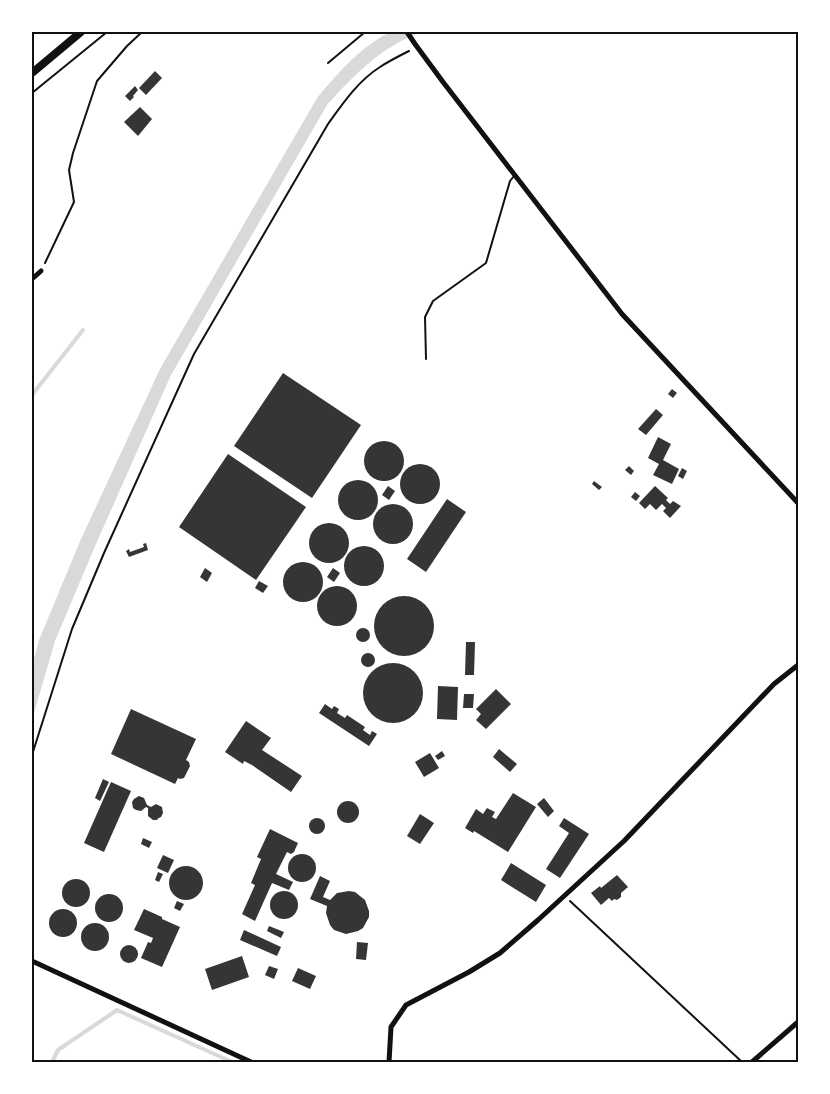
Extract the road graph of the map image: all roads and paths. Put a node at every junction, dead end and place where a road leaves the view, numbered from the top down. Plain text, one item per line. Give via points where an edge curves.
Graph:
1 (81, 32) edge
2 (107, 32) edge
3 (142, 32) edge
4 (365, 32) edge
5 (407, 32) edge
6 (416, 45) junction
7 (328, 63) dead end
8 (32, 73) edge
9 (32, 93) edge
10 (515, 174) junction
11 (41, 271) joint
12 (32, 279) edge
13 (426, 359) dead end
14 (798, 503) edge
15 (798, 665) edge
16 (32, 755) edge
17 (564, 895) junction
18 (32, 961) edge
19 (798, 1022) edge
20 (250, 1062) edge
21 (389, 1062) edge
22 (742, 1062) edge
23 (752, 1062) edge

1 - 8 main road
2 - 9 path
3 - 11 path via 97,81 69,170 74,202
4 - 7 lane
5 - 6 street
6 - 10 street
6 - 16 path via 368,76 328,124 194,354 72,629
10 - 13 lane via 486,264 433,301 425,317
10 - 14 street via 622,314
11 - 12 street
15 - 17 street via 774,684 624,841
17 - 21 street via 500,952 406,1005 391,1027
17 - 22 path
18 - 20 street
19 - 23 street

